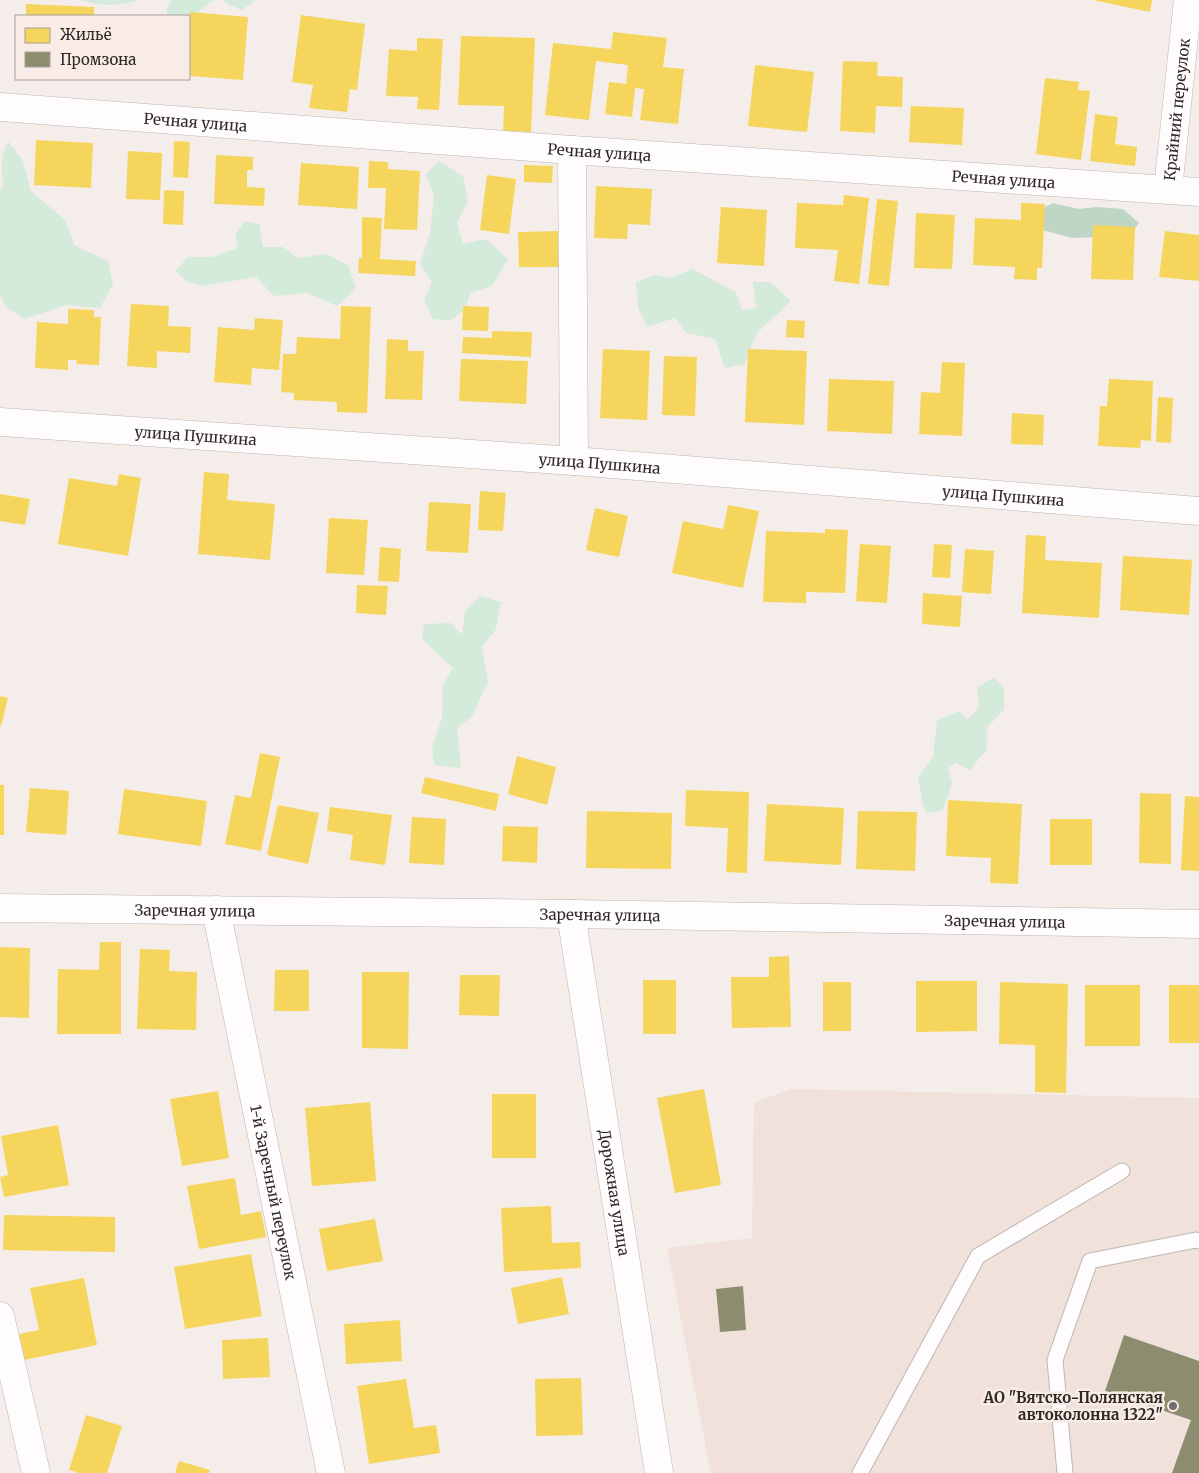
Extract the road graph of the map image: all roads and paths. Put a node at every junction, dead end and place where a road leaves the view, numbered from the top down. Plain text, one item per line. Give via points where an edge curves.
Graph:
1 (1188, 0) edge
2 (0, 107) edge
3 (572, 150) junction
4 (1168, 189) junction
5 (1199, 192) edge
6 (0, 422) edge
7 (574, 461) junction
8 (1199, 511) edge
9 (0, 908) edge
10 (216, 910) junction
11 (571, 914) junction
12 (1199, 924) edge
13 (1122, 1170) dead end
14 (1199, 1241) edge
15 (0, 1316) edge
16 (36, 1473) edge
17 (331, 1473) edge
18 (658, 1473) edge
19 (860, 1473) edge
20 (1065, 1473) edge

1 - 4 street, Крайний переулок
2 - 3 street, Речная улица
3 - 4 street, Речная улица
3 - 7 street
4 - 5 street, Речная улица
6 - 7 street, улица Пушкина
7 - 8 street, улица Пушкина
9 - 10 street, Заречная улица
10 - 11 street, Заречная улица
10 - 17 street, 1-й Заречный переулок
11 - 12 street, Заречная улица
11 - 18 street, Дорожная улица
13 - 19 lane via 978,1256
14 - 20 lane via 1090,1261 1055,1360
15 - 16 street

